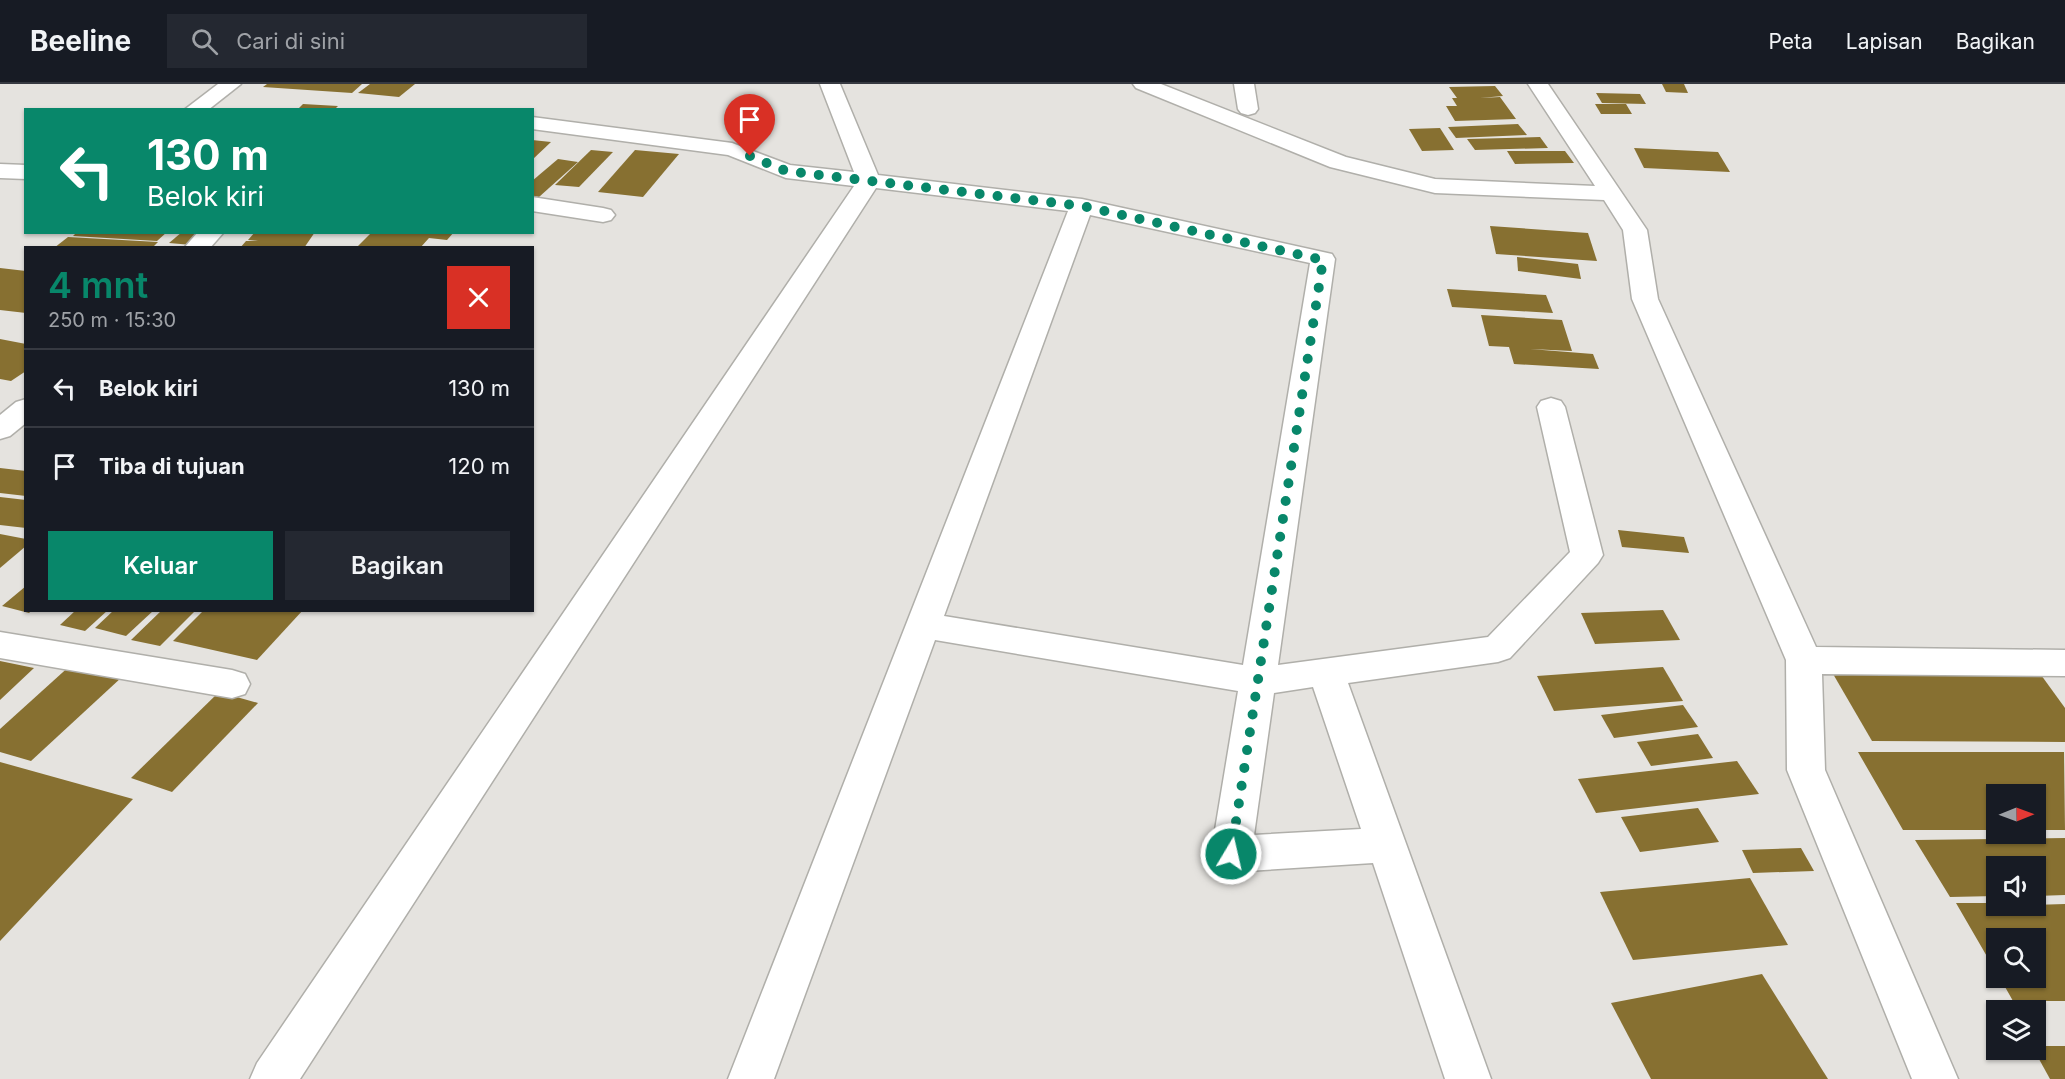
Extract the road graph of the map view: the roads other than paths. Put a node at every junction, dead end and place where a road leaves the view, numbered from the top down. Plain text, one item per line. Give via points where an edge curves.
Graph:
1 (231, 84) edge
2 (830, 84) edge
3 (1143, 84) edge
4 (1244, 84) edge
5 (1538, 84) edge
6 (197, 108) edge
7 (1248, 109) dead end
8 (534, 123) edge
9 (0, 171) edge
10 (24, 172) edge
11 (869, 181) junction
12 (1612, 194) junction
13 (534, 204) edge
14 (1082, 206) junction
15 (603, 215) dead end
16 (210, 234) edge
17 (198, 246) edge
18 (1551, 407) dead end
19 (24, 410) edge
20 (0, 430) edge
21 (923, 625) junction
22 (0, 645) edge
23 (1804, 660) junction
24 (2065, 663) edge
25 (1326, 672) junction
26 (1258, 681) junction
27 (232, 684) dead end
28 (1386, 845) junction
29 (273, 1079) edge
30 (751, 1079) edge
31 (1468, 1079) edge
32 (1935, 1079) edge

1 - 6 street
2 - 11 street
3 - 12 street via 1338,162 1435,186
4 - 7 street
5 - 12 street
8 - 11 street via 732,149 786,171
9 - 10 street
11 - 14 street
11 - 29 street
12 - 23 street via 1635,230 1645,299
13 - 15 street
14 - 21 street
14 - 26 street via 1323,260
16 - 17 street
18 - 25 street via 1587,555 1498,649
19 - 20 street
21 - 26 street
21 - 30 street
22 - 27 street
23 - 24 street
23 - 32 street via 1806,770
25 - 26 street
25 - 28 street
26 - 28 street via 1231,854
28 - 31 street

